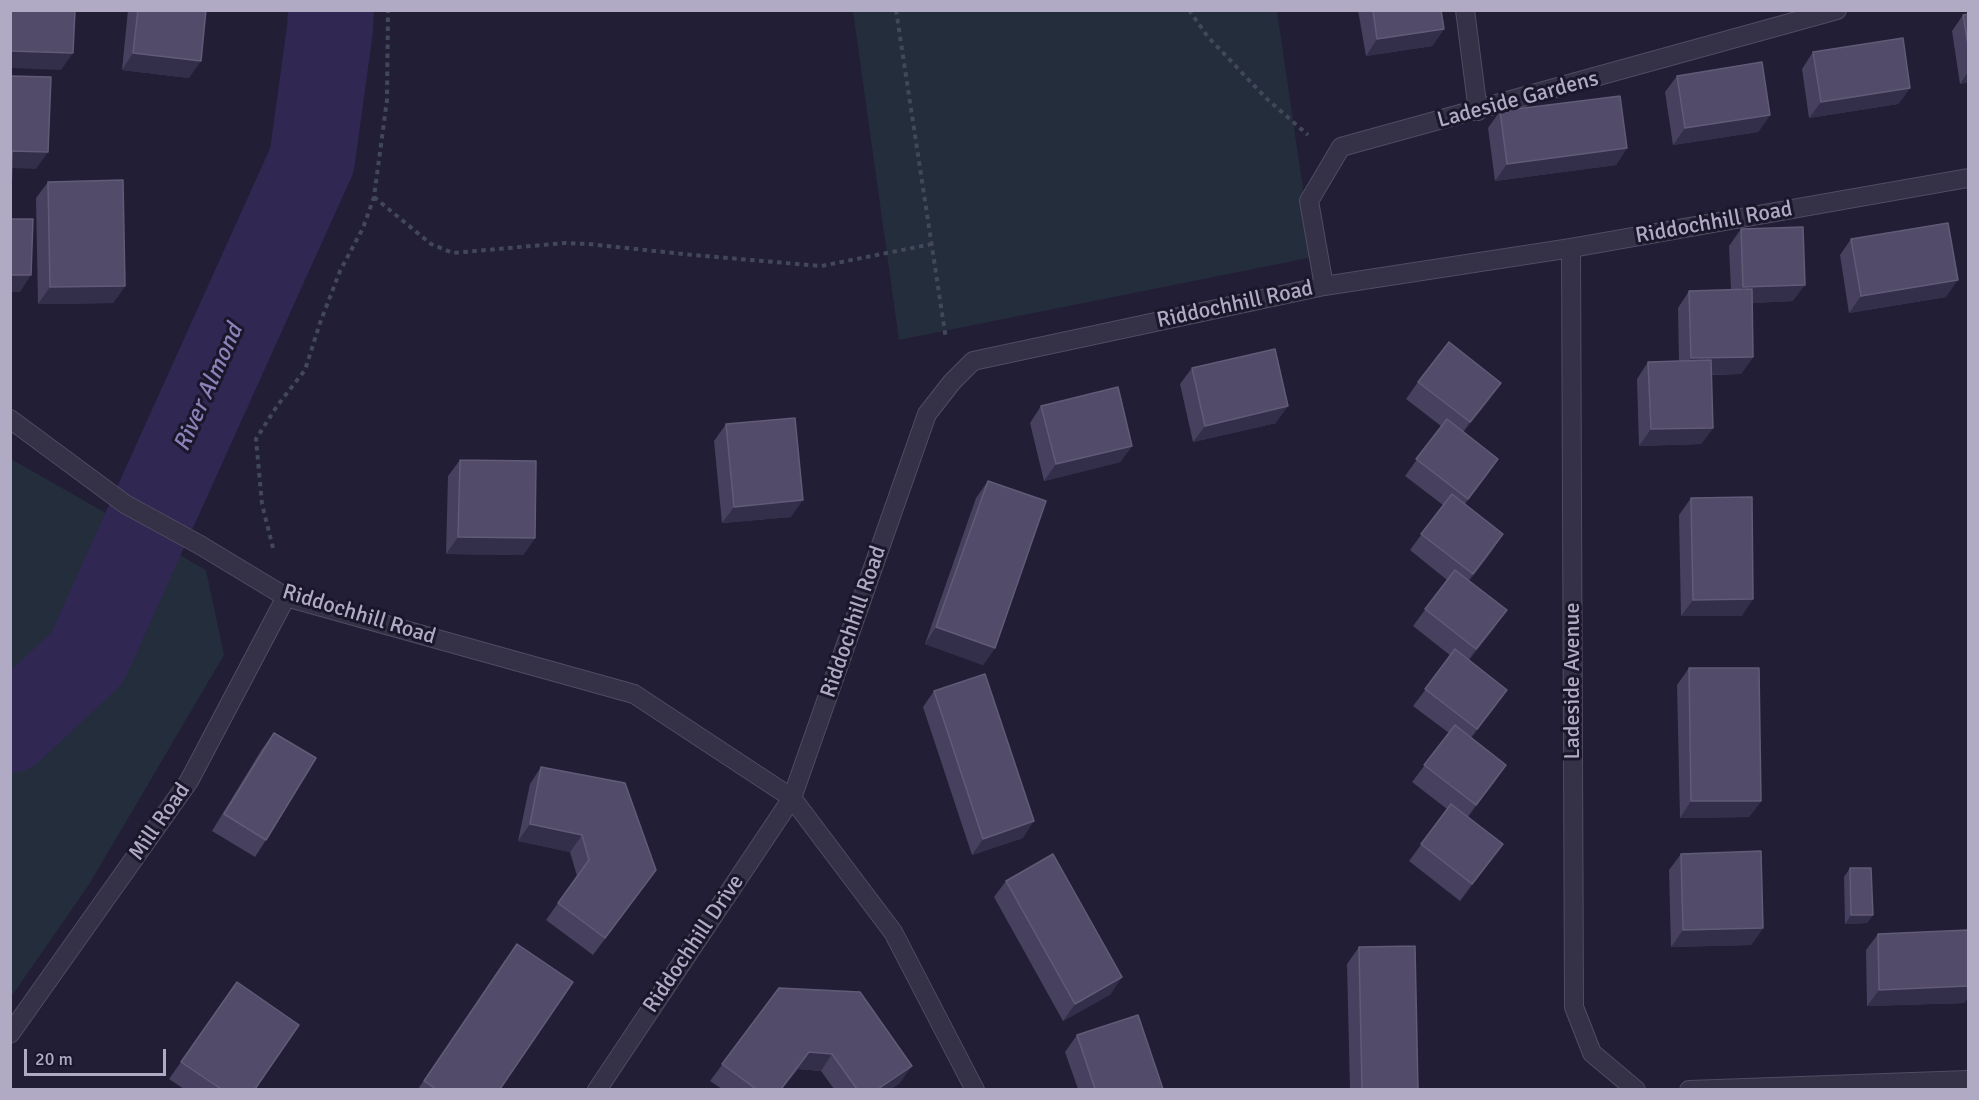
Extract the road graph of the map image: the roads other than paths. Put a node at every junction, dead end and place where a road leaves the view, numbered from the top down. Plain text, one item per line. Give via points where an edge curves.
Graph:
1 (1465, 10) edge
2 (1837, 10) edge
3 (1479, 111) junction
4 (1968, 178) edge
5 (1571, 248) junction
6 (1324, 286) junction
7 (10, 419) edge
8 (286, 597) junction
9 (792, 798) junction
10 (10, 1034) edge
11 (1968, 1080) edge
12 (597, 1089) edge
13 (975, 1089) edge
14 (1636, 1089) edge
15 (1689, 1089) edge

1 - 3 street
2 - 3 street, Ladeside Gardens
3 - 6 street, Ladeside Gardens via 1341,147 1309,201
4 - 5 street, Riddochhill Road
5 - 6 street, Riddochhill Road
5 - 14 street, Ladeside Avenue via 1574,1007 1592,1053
6 - 9 street, Riddochhill Road via 973,361 927,414
7 - 8 street, Riddochhill Road via 124,504
8 - 9 street, Riddochhill Road via 634,694
8 - 10 street, Mill Road via 189,781
9 - 12 street, Riddochhill Drive
9 - 13 street, Riddochhill Road via 893,932
11 - 15 street

